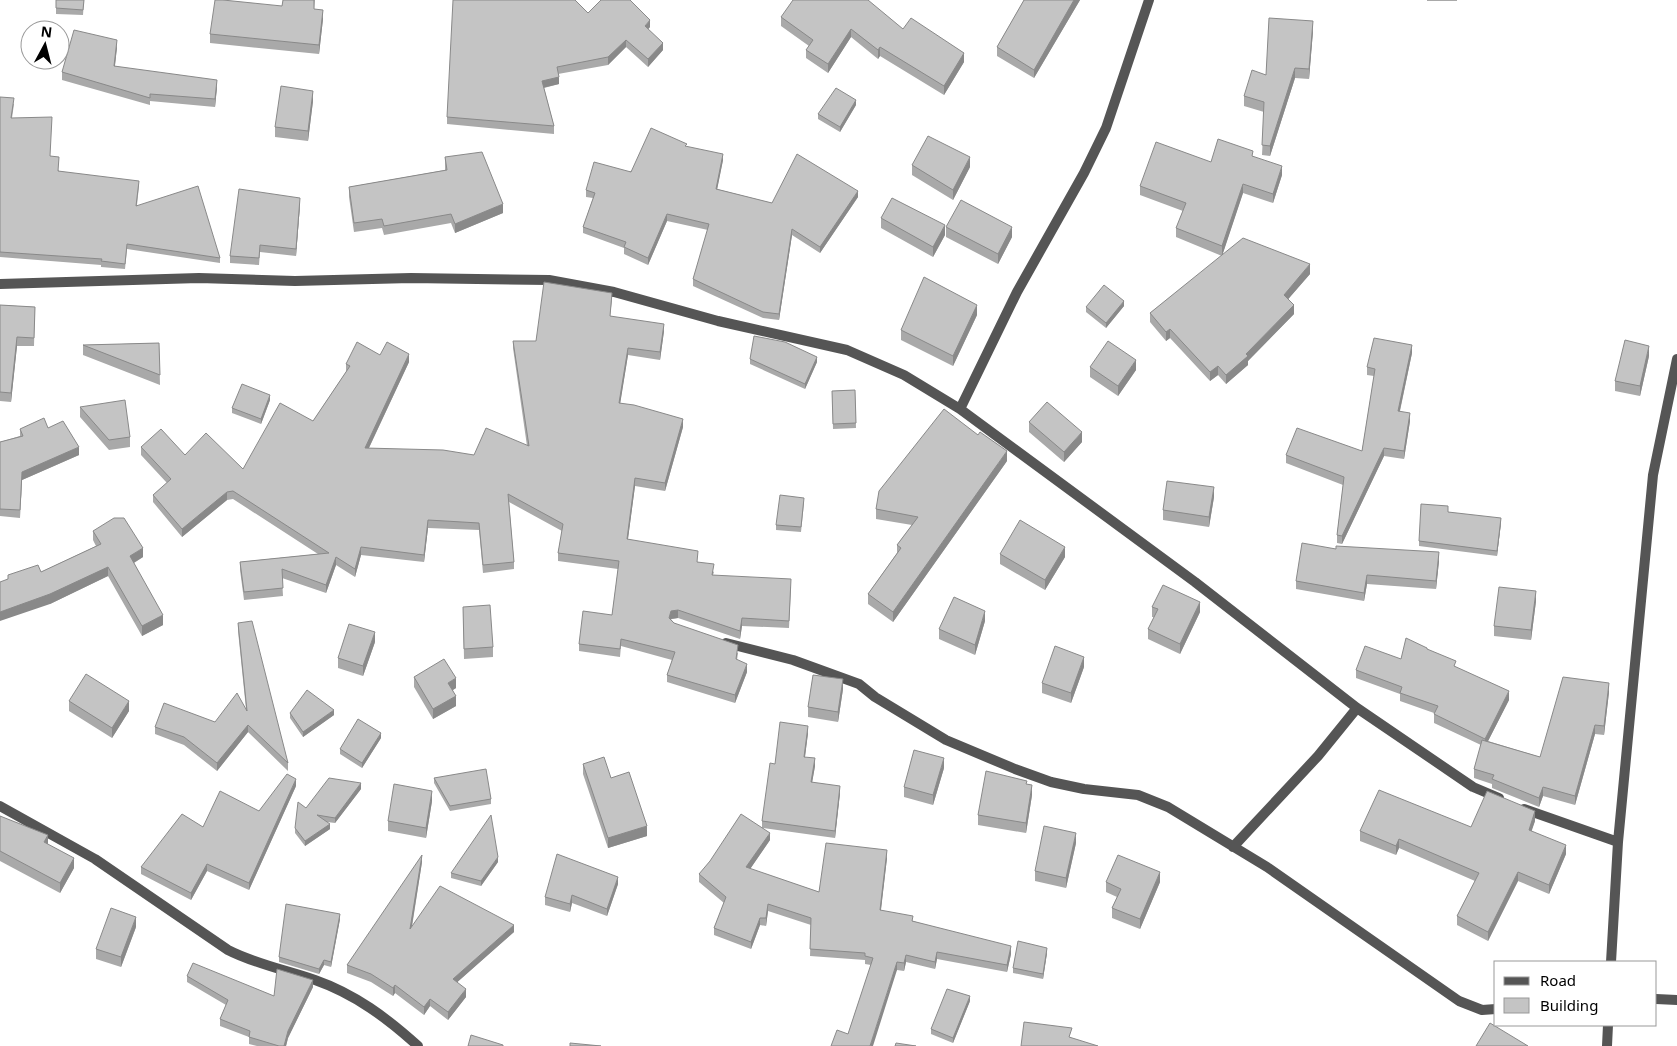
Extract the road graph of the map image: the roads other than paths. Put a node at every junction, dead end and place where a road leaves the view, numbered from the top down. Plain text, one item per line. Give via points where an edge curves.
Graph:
1 (1150, 0) edge
2 (0, 284) edge
3 (1677, 359) edge
4 (960, 409) junction
5 (719, 640) edge
6 (1357, 708) junction
7 (0, 806) edge
8 (1618, 842) junction
9 (1233, 847) junction
10 (1611, 961) edge
11 (1657, 999) edge
12 (1677, 1000) edge
13 (1494, 1009) edge
14 (1608, 1026) edge
15 (418, 1046) edge
16 (1608, 1046) edge

1 - 4 street via 1106,128
2 - 4 street via 199,278 549,280 614,292 718,321 847,350 904,375
3 - 8 street via 1653,475
4 - 6 street via 1195,582
5 - 9 street via 793,660 859,684 946,740 1015,769 1084,789 1138,795 1168,807
6 - 8 street via 1473,787
6 - 9 street via 1318,756
7 - 15 street via 95,859 228,950 317,981 362,1002
8 - 10 street
9 - 13 street via 1275,872 1459,1001 1482,1010
11 - 12 street
14 - 16 street

